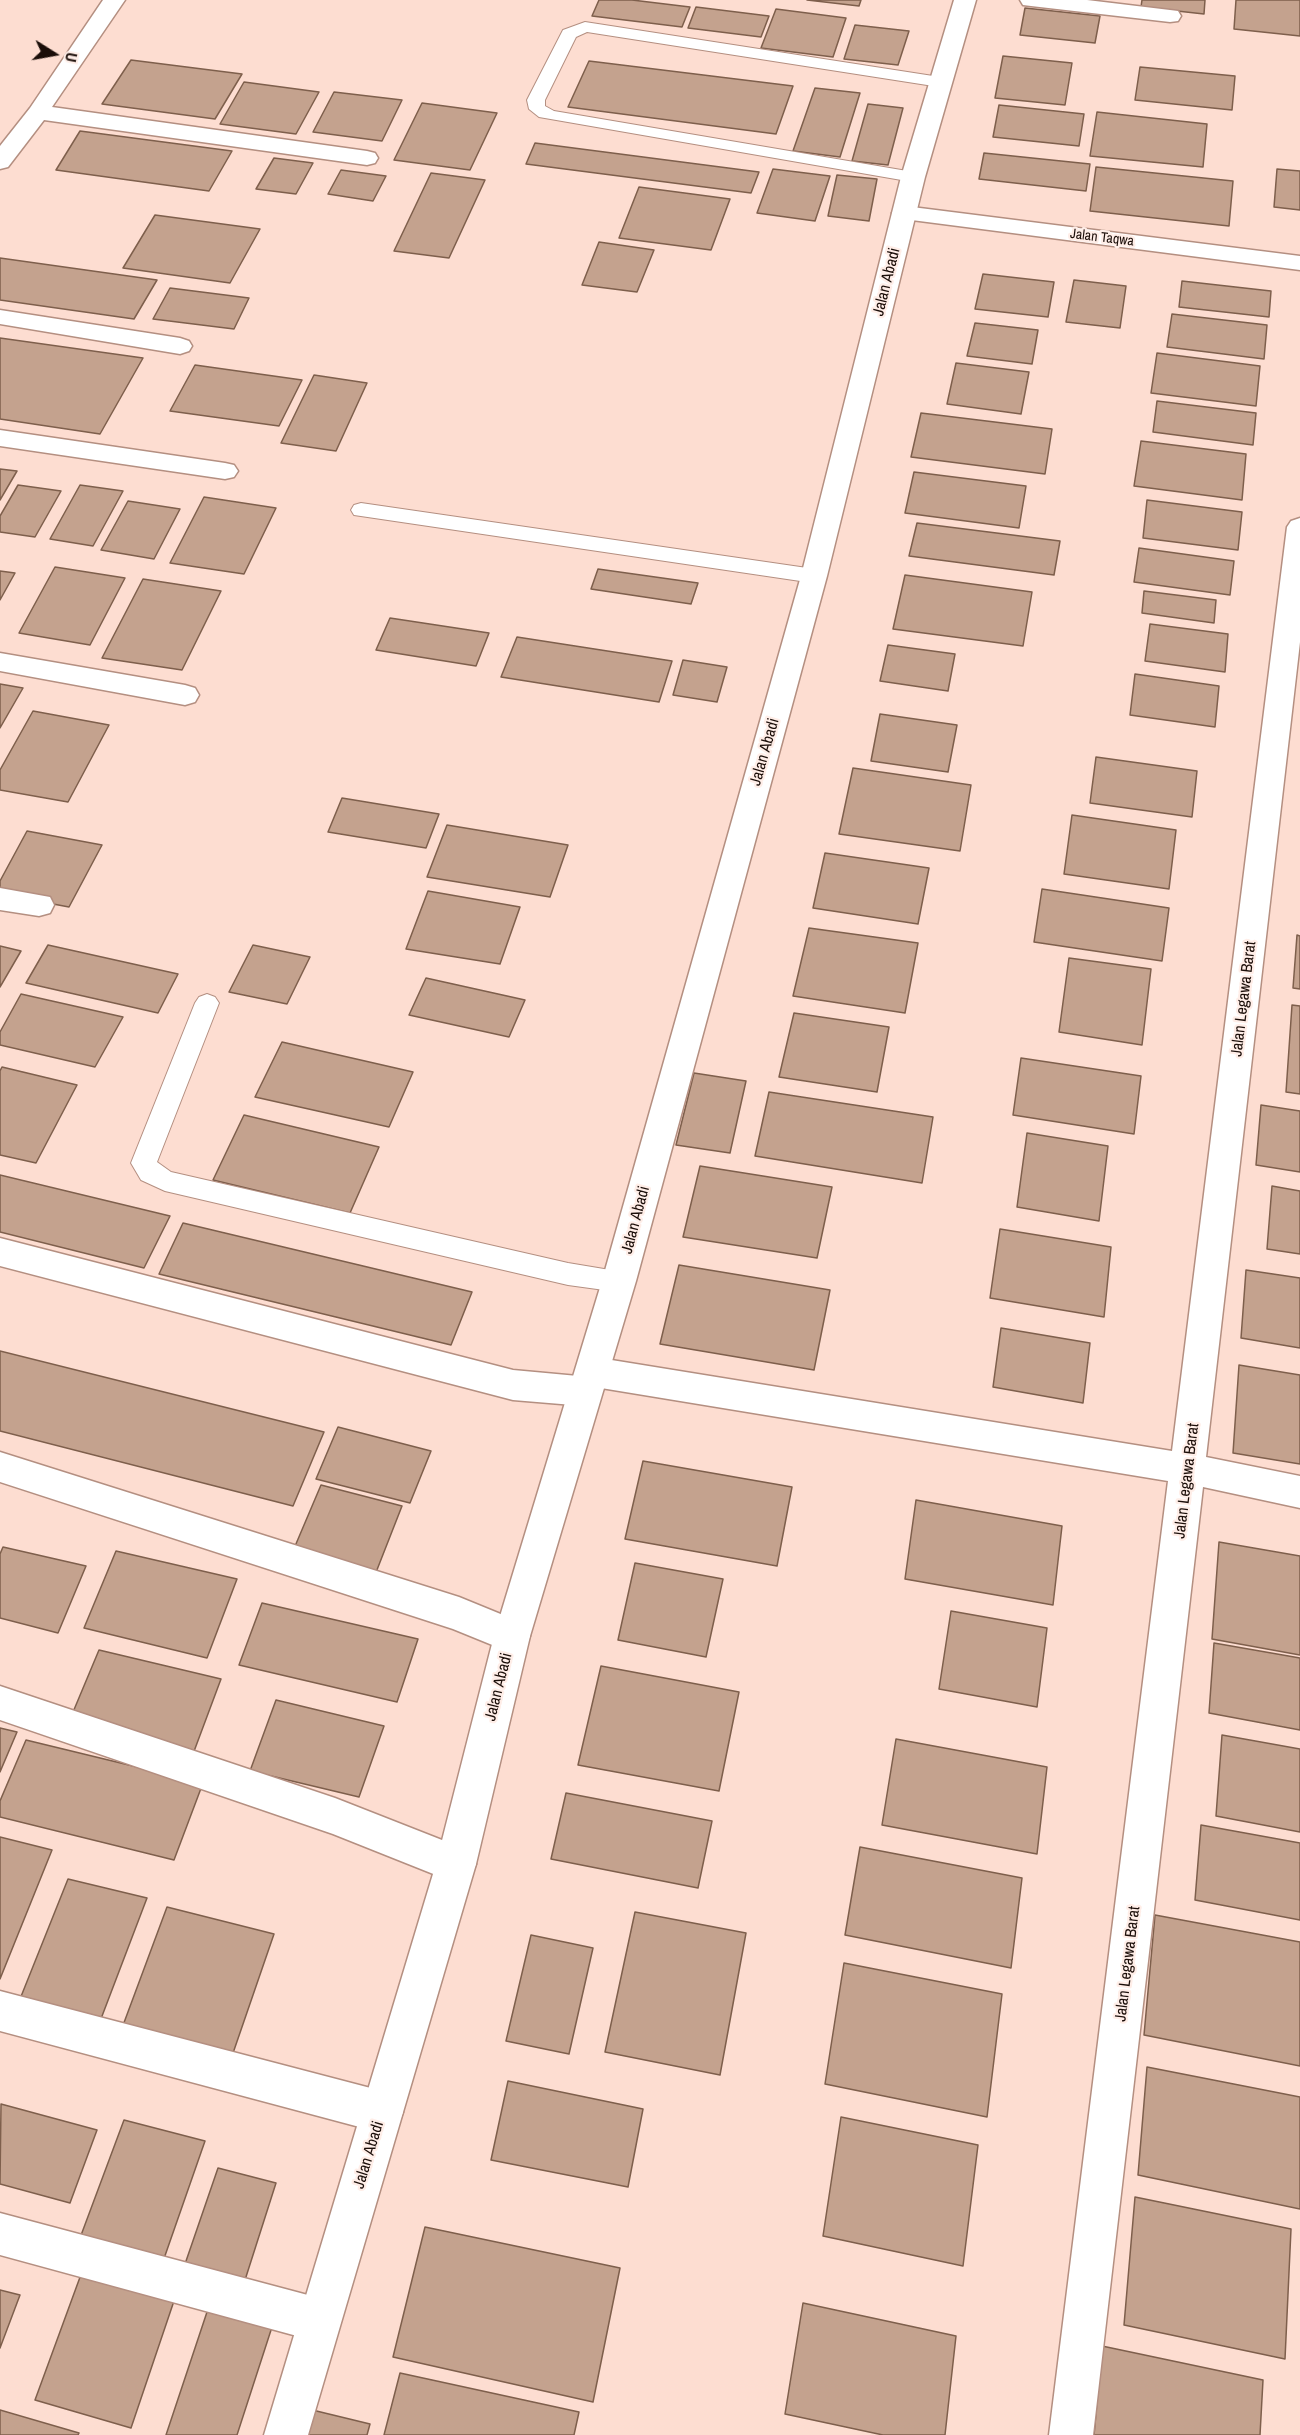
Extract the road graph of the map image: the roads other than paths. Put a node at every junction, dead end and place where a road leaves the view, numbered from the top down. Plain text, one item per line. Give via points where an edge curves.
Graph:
1 (114, 0) edge
2 (965, 0) edge
3 (1031, 0) edge
4 (1170, 16) dead end
5 (940, 82) junction
6 (38, 112) junction
7 (367, 158) dead end
8 (0, 162) edge
9 (913, 177) junction
10 (904, 213) junction
11 (1300, 263) edge
12 (0, 317) edge
13 (180, 346) dead end
14 (0, 438) edge
15 (225, 471) dead end
16 (361, 510) dead end
17 (1300, 527) edge
18 (814, 576) junction
19 (0, 662) edge
20 (185, 695) dead end
21 (0, 898) edge
22 (39, 905) dead end
23 (207, 1003) dead end
24 (0, 1252) edge
25 (619, 1281) junction
26 (589, 1382) junction
27 (0, 1467) edge
28 (1188, 1469) junction
29 (1300, 1492) edge
30 (512, 1636) junction
31 (0, 1703) edge
32 (456, 1864) junction
33 (0, 2011) edge
34 (382, 2112) junction
35 (0, 2234) edge
36 (319, 2320) junction
37 (286, 2435) edge
38 (1071, 2435) edge

1 - 6 street
2 - 5 street, Jalan Abadi
3 - 4 street
5 - 9 street, Jalan Abadi
5 - 9 lane via 585,27 569,34 536,100 540,112 551,116
6 - 7 street
6 - 8 street
9 - 10 street, Jalan Abadi
10 - 11 street, Jalan Taqwa
10 - 18 street, Jalan Abadi
12 - 13 street
14 - 15 street
16 - 18 lane
17 - 28 street, Jalan Legawa Barat
18 - 25 street, Jalan Abadi
19 - 20 street
21 - 22 street
23 - 25 lane via 144,1163 150,1173 165,1181 556,1271
24 - 26 street via 513,1385
25 - 26 street, Jalan Abadi
26 - 28 street
26 - 30 street, Jalan Abadi
27 - 30 street via 459,1614
28 - 29 street
28 - 38 street, Jalan Legawa Barat
30 - 32 street, Jalan Abadi
31 - 32 street via 335,1816
32 - 34 street, Jalan Abadi
33 - 34 street
34 - 36 street, Jalan Abadi
35 - 36 street
36 - 37 street, Jalan Abadi

